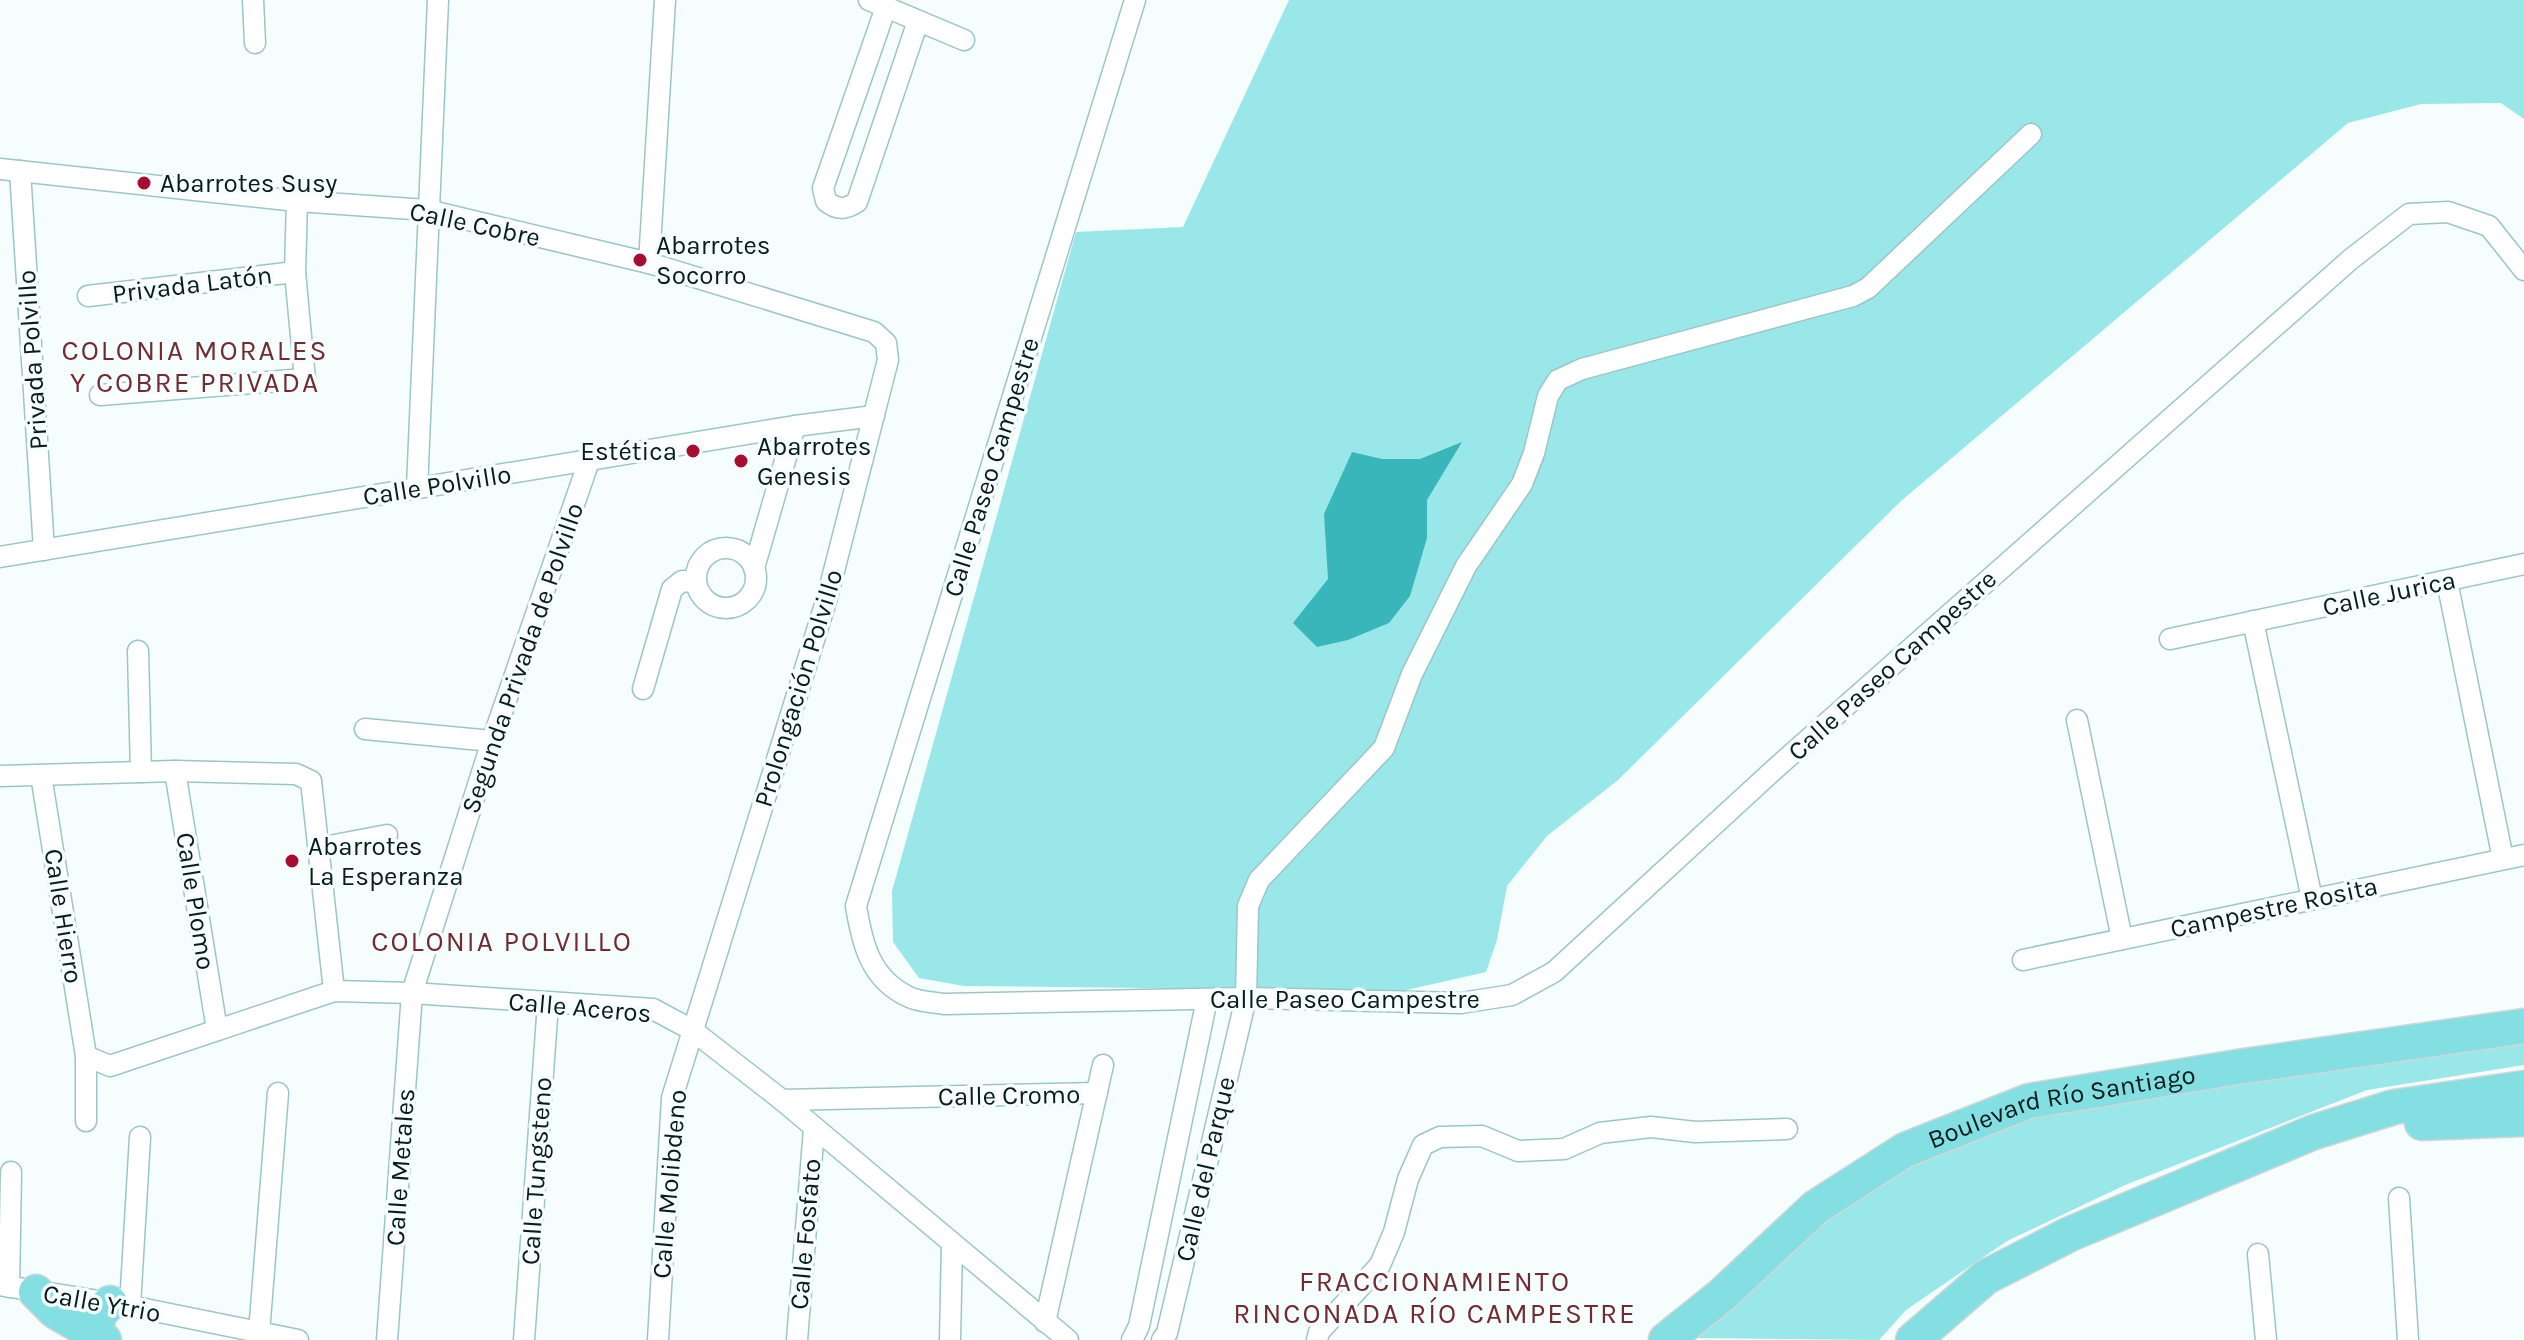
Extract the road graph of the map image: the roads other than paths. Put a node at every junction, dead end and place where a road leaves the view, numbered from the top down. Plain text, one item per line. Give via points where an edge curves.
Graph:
1 (253, 0) edge
2 (438, 0) edge
3 (664, 0) edge
4 (1135, 0) edge
5 (878, 4) edge
6 (918, 21) junction
7 (964, 40) dead end
8 (255, 43) dead end
9 (2031, 134) dead end
10 (10, 170) edge
11 (297, 201) junction
12 (427, 210) junction
13 (649, 263) junction
14 (2524, 270) edge
15 (295, 272) junction
16 (88, 296) dead end
17 (886, 343) joint
18 (100, 395) dead end
19 (874, 416) junction
20 (795, 426) junction
21 (589, 461) junction
22 (417, 488) junction
23 (44, 550) junction
24 (0, 557) edge
25 (2524, 564) edge
26 (754, 568) junction
27 (2447, 581) junction
28 (696, 582) junction
29 (2253, 621) junction
30 (2170, 639) dead end
31 (138, 651) dead end
32 (643, 689) dead end
33 (2077, 720) dead end
34 (365, 729) dead end
35 (492, 741) junction
36 (175, 771) junction
37 (141, 772) junction
38 (41, 775) junction
39 (0, 776) edge
40 (387, 835) dead end
41 (319, 848) junction
42 (2524, 855) edge
43 (2503, 859) junction
44 (2312, 899) junction
45 (2122, 939) junction
46 (2023, 960) dead end
47 (334, 991) junction
48 (412, 993) junction
49 (1246, 998) junction
50 (1207, 999) junction
51 (548, 1003) junction
52 (2524, 1006) edge
53 (2524, 1026) edge
54 (217, 1030) junction
55 (692, 1030) junction
56 (2481, 1032) junction
57 (86, 1056) junction
58 (1103, 1065) dead end
59 (2524, 1088) edge
60 (278, 1093) dead end
61 (1097, 1093) junction
62 (782, 1100) junction
63 (2524, 1119) edge
64 (86, 1121) dead end
65 (814, 1129) junction
66 (1787, 1129) dead end
67 (2314, 1132) junction
68 (140, 1137) dead end
69 (1176, 1149) junction
70 (1207, 1156) junction
71 (11, 1172) dead end
72 (2399, 1198) dead end
73 (952, 1244) junction
74 (2258, 1254) dead end
75 (15, 1288) edge
76 (120, 1305) junction
77 (1045, 1322) junction
78 (259, 1333) junction
79 (101, 1339) edge
80 (298, 1340) edge
81 (387, 1340) edge
82 (524, 1340) edge
83 (658, 1340) edge
84 (797, 1340) edge
85 (950, 1340) edge
86 (1068, 1340) edge
87 (1132, 1340) edge
88 (1162, 1340) edge
89 (1317, 1340) edge
90 (1666, 1340) edge
91 (1913, 1340) edge
92 (2266, 1340) edge
93 (2408, 1340) edge

1 - 8 street
2 - 12 street
3 - 13 street
4 - 50 street, Calle Paseo Campestre via 856,906 862,942 878,975 908,997 944,1004
5 - 6 street
5 - 6 street via 823,188 826,201 835,208 857,202
6 - 7 street
9 - 49 street, Calle del Parque via 1868,288 1853,296 1582,369 1558,380 1548,396 1522,484 1466,566 1412,674 1384,748 1259,880 1248,906
10 - 11 street, Calle Cobre
10 - 23 street, Privada Polvillo
11 - 12 street, Calle Cobre
11 - 15 street
12 - 13 street, Calle Cobre
12 - 22 street
13 - 17 street, Calle Cobre via 874,332
14 - 49 street, Calle Paseo Campestre via 2489,226 2448,212 2409,214 2351,259 1825,725 1554,972 1512,995 1461,1003
15 - 16 street, Privada Latón
15 - 18 street via 305,379
17 - 19 street, Prolongación Polvillo via 888,360
19 - 20 street, Calle Polvillo
19 - 55 street, Prolongación Polvillo via 827,598
20 - 21 street, Calle Polvillo
20 - 26 street
21 - 22 street, Calle Polvillo
21 - 35 street, Segunda Privada de Polvillo
22 - 23 street, Calle Polvillo
23 - 24 street, Calle Polvillo
25 - 27 street, Calle Jurica
26 - 28 street via 741,552 722,548 699,564
26 - 28 street via 754,588 732,607 712,604
27 - 29 street, Calle Jurica
27 - 43 street
28 - 32 street via 682,581 672,589
29 - 30 street, Calle Jurica
29 - 44 street
31 - 37 street
33 - 45 street
34 - 35 street
35 - 48 street, Segunda Privada de Polvillo
36 - 37 street
36 - 41 street via 296,774 311,781
36 - 54 street, Calle Plomo
37 - 38 street
38 - 39 street
38 - 57 street, Calle Hierro
40 - 41 street
41 - 47 street
42 - 43 street, Campestre Rosita
43 - 44 street, Campestre Rosita
44 - 45 street, Campestre Rosita
45 - 46 street, Campestre Rosita
47 - 48 street, Calle Aceros
47 - 54 street, Calle Aceros
48 - 51 street, Calle Aceros
48 - 81 street, Calle Metales
49 - 50 street, Calle Paseo Campestre
49 - 70 street, Calle del Parque
50 - 69 street, Calle del Parque
51 - 55 street, Calle Aceros via 653,1009
51 - 82 street, Calle Tungsteno
52 - 56 main road
53 - 56 main road, Boulevard Río Santiago
54 - 57 street, Calle Aceros via 110,1066
55 - 62 street, Calle Aceros
55 - 83 street, Calle Molibdeno via 672,1098
56 - 90 main road, Boulevard Río Santiago via 2029,1101 1905,1150 1816,1207
57 - 64 street, Calle Hierro
58 - 61 street
59 - 67 main road via 2394,1107
60 - 78 street
61 - 62 street, Calle Cromo
61 - 77 street, Calle Cromo
62 - 65 street, Calle Aceros
63 - 67 main road
65 - 73 street, Calle Aceros
65 - 84 street, Calle Fosfato
66 - 89 street via 1695,1132 1651,1127 1600,1133 1564,1149 1518,1151 1482,1136 1440,1137 1423,1145 1380,1265
67 - 91 main road via 2070,1234 1986,1277
68 - 76 street
69 - 70 street
69 - 87 street, Calle del Parque
70 - 88 street, Calle del Parque
71 - 75 street
72 - 93 street
73 - 77 street, Calle Aceros
73 - 85 street
74 - 92 street
75 - 76 street, Calle Ytrio
75 - 79 main road
76 - 78 street, Calle Ytrio
76 - 79 main road via 99,1312
77 - 86 street, Calle Aceros
78 - 80 street, Calle Ytrio

